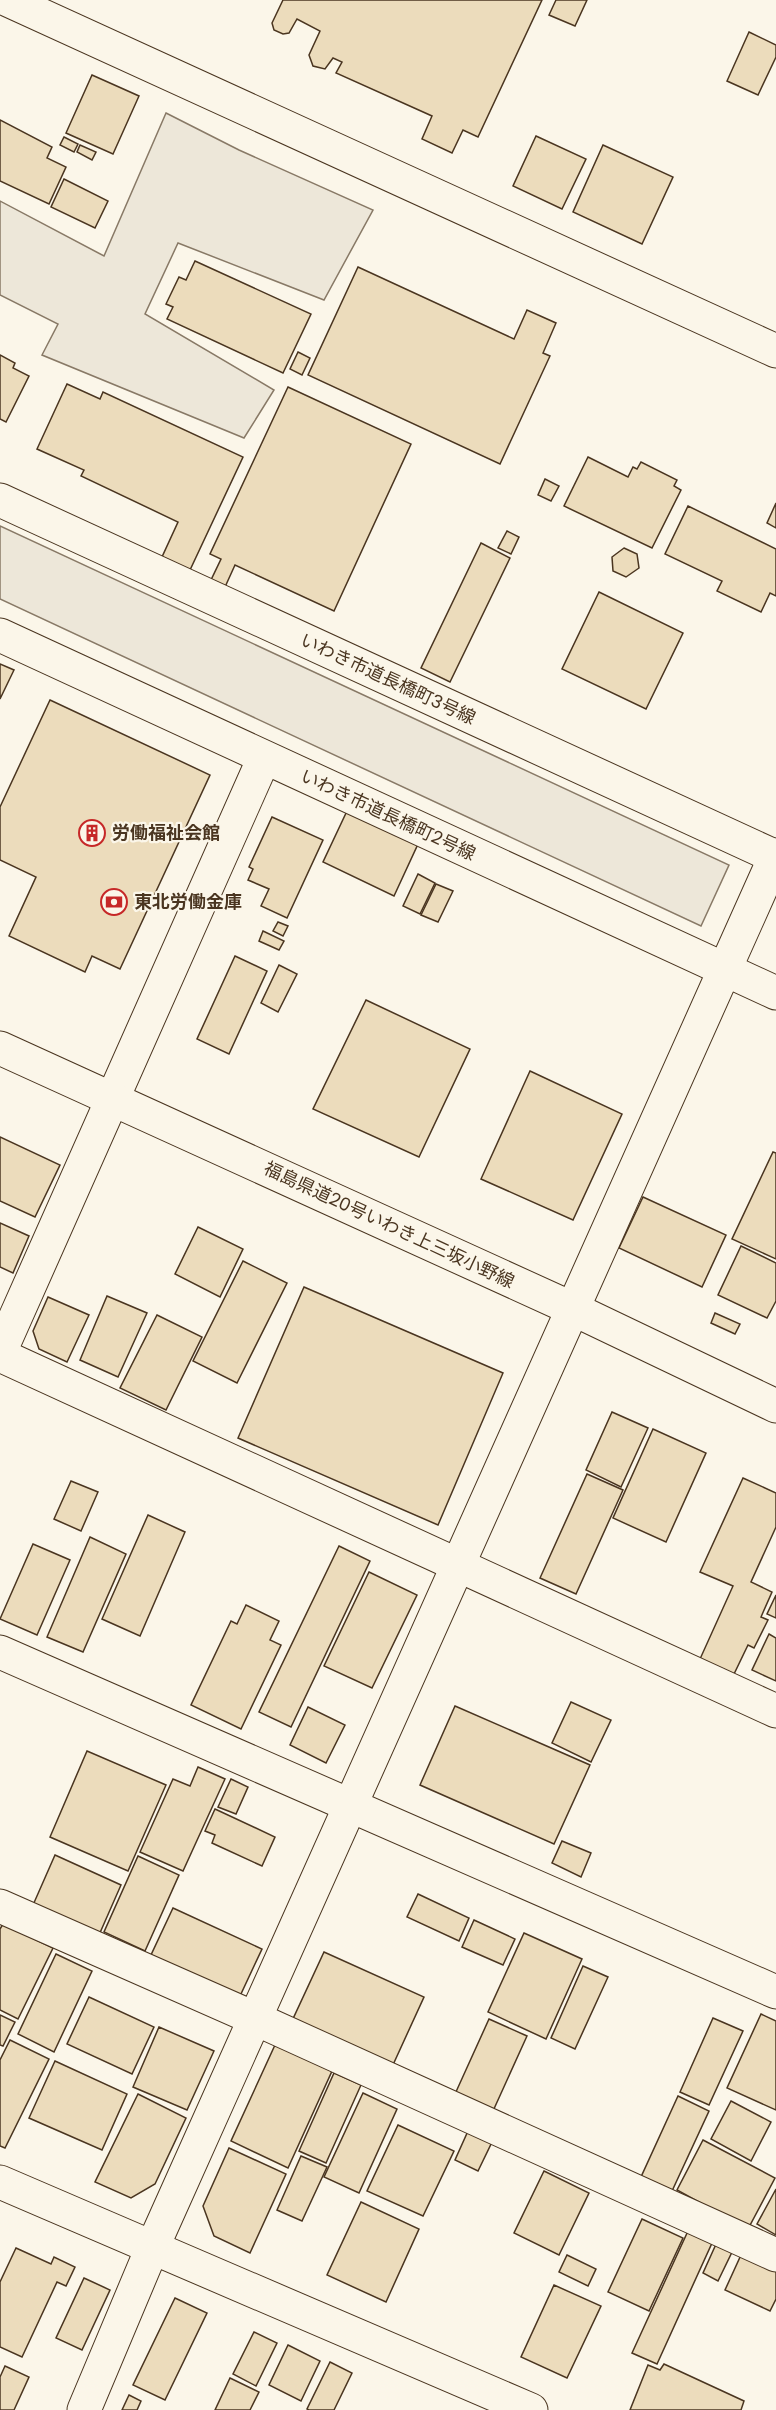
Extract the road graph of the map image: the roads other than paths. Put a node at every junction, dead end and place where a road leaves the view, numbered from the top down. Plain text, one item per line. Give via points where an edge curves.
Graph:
1 (8, 0) edge
2 (776, 351) edge
3 (0, 500) edge
4 (0, 635) edge
5 (264, 758) junction
6 (776, 856) edge
7 (724, 969) junction
8 (776, 993) edge
9 (0, 1048) edge
10 (114, 1099) junction
11 (571, 1308) junction
12 (0, 1354) edge
13 (776, 1406) edge
14 (459, 1564) junction
15 (0, 1652) edge
16 (776, 1711) edge
17 (351, 1806) junction
18 (0, 1906) edge
19 (776, 1992) edge
20 (256, 2019) junction
21 (0, 2182) edge
22 (153, 2246) junction
23 (776, 2255) edge
24 (84, 2410) edge
25 (531, 2410) edge

1 - 2 street
3 - 6 street, いわき市道長橋町3号線
4 - 5 street, いわき市道長橋町2号線
5 - 7 street, いわき市道長橋町2号線
5 - 10 street
6 - 7 street
7 - 8 street, いわき市道長橋町2号線
7 - 11 street
9 - 10 street, 福島県道20号いわき上三坂小野線
10 - 11 street, 福島県道20号いわき上三坂小野線
10 - 12 street
11 - 13 street, 福島県道20号いわき上三坂小野線
11 - 14 street
12 - 14 street
14 - 16 street
14 - 17 street
15 - 17 street
17 - 19 street
17 - 20 street
18 - 20 street
20 - 22 street
20 - 23 street
21 - 22 street
22 - 24 street
22 - 25 street

